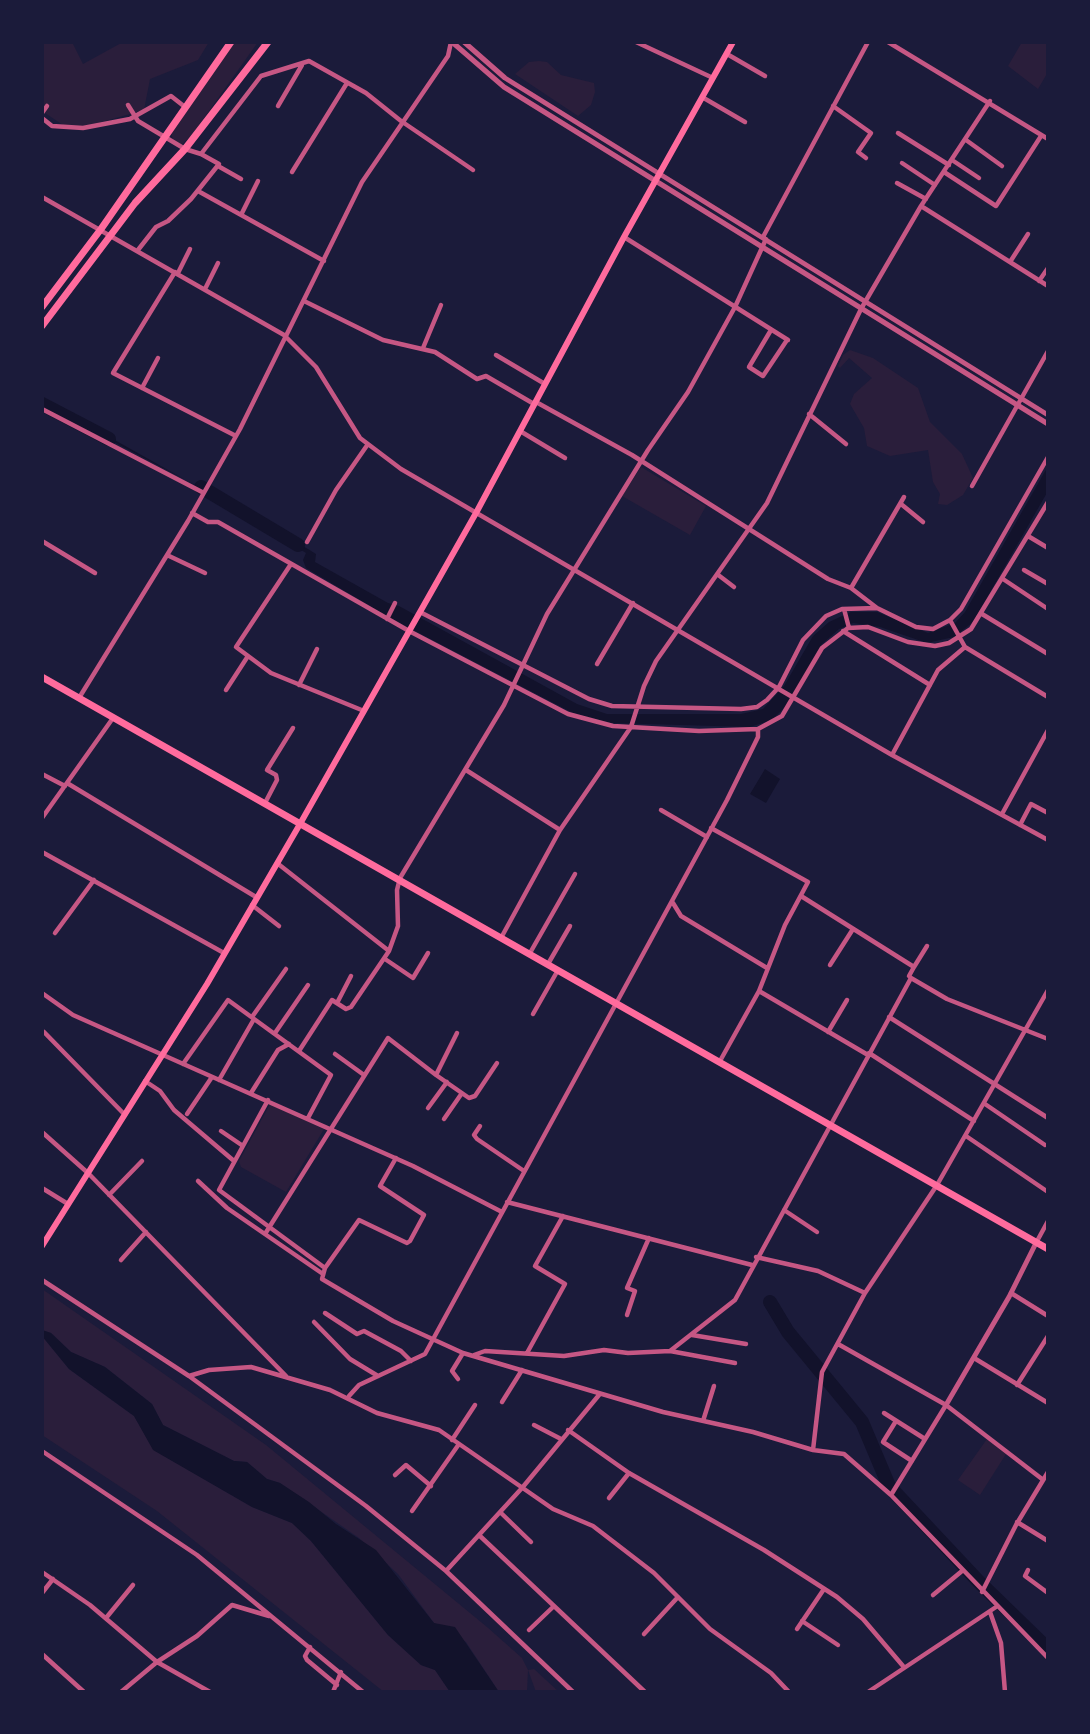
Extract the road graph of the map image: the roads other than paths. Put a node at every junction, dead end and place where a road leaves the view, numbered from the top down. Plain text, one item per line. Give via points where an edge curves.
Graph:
1 (231, 42) edge
2 (268, 42) edge
3 (452, 42) edge
4 (464, 42) edge
5 (636, 42) edge
6 (658, 42) edge
7 (733, 42) edge
8 (868, 42) edge
9 (888, 42) edge
10 (653, 48) junction
11 (727, 54) junction
12 (303, 63) junction
13 (765, 76) dead end
14 (712, 78) junction
15 (347, 83) junction
16 (702, 97) junction
17 (990, 101) junction
18 (128, 104) dead end
19 (47, 106) dead end
20 (278, 106) dead end
21 (833, 106) junction
22 (185, 107) junction
23 (42, 113) edge
24 (134, 117) junction
25 (42, 118) edge
26 (745, 121) dead end
27 (403, 122) junction
28 (898, 133) dead end
29 (1042, 135) junction
30 (164, 136) junction
31 (1048, 139) edge
32 (966, 140) junction
33 (185, 149) junction
34 (201, 154) junction
35 (866, 158) dead end
36 (950, 162) junction
37 (902, 163) dead end
38 (218, 166) junction
39 (1002, 166) dead end
40 (472, 170) dead end
41 (292, 172) dead end
42 (944, 172) junction
43 (661, 174) junction
44 (979, 178) dead end
45 (241, 179) dead end
46 (258, 181) dead end
47 (656, 182) junction
48 (897, 183) dead end
49 (936, 185) junction
50 (198, 191) junction
51 (42, 197) edge
52 (926, 199) junction
53 (921, 206) junction
54 (241, 215) junction
55 (101, 229) junction
56 (111, 234) junction
57 (1028, 234) dead end
58 (624, 237) junction
59 (764, 238) junction
60 (761, 247) junction
61 (190, 249) dead end
62 (138, 250) junction
63 (324, 261) junction
64 (1010, 262) junction
65 (218, 263) dead end
66 (1048, 268) edge
67 (176, 272) junction
68 (1039, 281) junction
69 (1048, 286) edge
70 (205, 289) junction
71 (866, 300) junction
72 (304, 301) junction
73 (441, 305) dead end
74 (42, 307) edge
75 (735, 307) junction
76 (861, 309) junction
77 (42, 326) edge
78 (771, 330) junction
79 (284, 335) junction
80 (424, 348) junction
81 (1048, 351) edge
82 (496, 355) dead end
83 (158, 358) dead end
84 (545, 384) junction
85 (142, 388) junction
86 (1022, 399) junction
87 (535, 403) junction
88 (1018, 406) junction
89 (42, 409) edge
90 (809, 414) junction
91 (1048, 415) edge
92 (1048, 424) edge
93 (520, 431) junction
94 (236, 436) junction
95 (368, 444) junction
96 (846, 444) dead end
97 (1048, 457) edge
98 (565, 458) dead end
99 (640, 463) junction
100 (972, 486) dead end
101 (204, 489) junction
102 (904, 497) dead end
103 (901, 504) junction
104 (1047, 505) edge
105 (192, 513) junction
106 (477, 513) junction
107 (923, 522) dead end
108 (750, 528) junction
109 (1028, 536) junction
110 (42, 541) edge
111 (307, 542) dead end
112 (1048, 548) edge
113 (167, 555) junction
114 (291, 564) junction
115 (574, 569) junction
116 (1024, 570) dead end
117 (95, 573) dead end
118 (205, 573) dead end
119 (717, 574) junction
120 (1003, 579) junction
121 (1048, 584) edge
122 (734, 587) dead end
123 (851, 588) junction
124 (395, 603) dead end
125 (633, 603) junction
126 (877, 608) junction
127 (844, 609) junction
128 (1048, 609) edge
129 (420, 612) junction
130 (982, 614) junction
131 (387, 618) junction
132 (950, 620) junction
133 (678, 628) junction
134 (849, 628) junction
135 (409, 631) junction
136 (842, 631) junction
137 (960, 637) junction
138 (965, 647) junction
139 (317, 649) dead end
140 (1048, 654) edge
141 (248, 656) junction
142 (597, 664) dead end
143 (522, 667) junction
144 (42, 677) edge
145 (299, 685) junction
146 (514, 685) junction
147 (930, 685) junction
148 (779, 687) junction
149 (226, 690) dead end
150 (796, 696) junction
151 (79, 698) junction
152 (1048, 698) edge
153 (636, 706) junction
154 (365, 711) junction
155 (113, 718) junction
156 (631, 726) junction
157 (293, 728) dead end
158 (758, 729) junction
159 (1048, 730) edge
160 (892, 755) junction
161 (466, 770) junction
162 (42, 774) edge
163 (66, 785) junction
164 (265, 804) junction
165 (661, 810) dead end
166 (1048, 813) edge
167 (1002, 814) junction
168 (42, 818) edge
169 (300, 824) junction
170 (1020, 825) junction
171 (711, 828) junction
172 (560, 830) junction
173 (707, 837) junction
174 (1048, 840) edge
175 (42, 852) edge
176 (278, 863) junction
177 (575, 874) dead end
178 (400, 878) junction
179 (94, 880) junction
180 (801, 896) junction
181 (256, 897) junction
182 (672, 902) junction
183 (252, 905) junction
184 (279, 926) dead end
185 (570, 926) dead end
186 (853, 929) junction
187 (55, 933) dead end
188 (501, 937) junction
189 (928, 946) dead end
190 (389, 951) junction
191 (224, 953) junction
192 (428, 953) dead end
193 (530, 953) junction
194 (384, 959) junction
195 (548, 964) junction
196 (830, 965) dead end
197 (914, 967) junction
198 (767, 968) junction
199 (286, 969) dead end
200 (558, 969) junction
201 (351, 976) dead end
202 (911, 978) junction
203 (308, 985) dead end
204 (1048, 990) edge
205 (759, 991) junction
206 (42, 993) edge
207 (847, 1000) dead end
208 (337, 1003) junction
209 (618, 1003) junction
210 (533, 1014) dead end
211 (889, 1017) junction
212 (253, 1018) junction
213 (1026, 1031) junction
214 (44, 1032) dead end
215 (828, 1032) junction
216 (275, 1033) junction
217 (457, 1033) dead end
218 (1048, 1039) edge
219 (289, 1044) junction
220 (299, 1051) junction
221 (335, 1054) dead end
222 (869, 1054) junction
223 (161, 1055) junction
224 (720, 1060) junction
225 (497, 1063) dead end
226 (183, 1064) junction
227 (364, 1075) junction
228 (436, 1075) junction
229 (212, 1076) junction
230 (219, 1080) junction
231 (145, 1081) junction
232 (447, 1082) junction
233 (996, 1085) junction
234 (251, 1093) junction
235 (462, 1093) junction
236 (268, 1100) junction
237 (985, 1104) junction
238 (428, 1108) dead end
239 (187, 1114) dead end
240 (125, 1115) junction
241 (308, 1118) junction
242 (1048, 1118) edge
243 (444, 1119) dead end
244 (974, 1121) junction
245 (831, 1124) junction
246 (480, 1126) dead end
247 (331, 1129) junction
248 (42, 1132) edge
249 (221, 1132) dead end
250 (966, 1136) junction
251 (1045, 1145) dead end
252 (243, 1146) junction
253 (396, 1158) junction
254 (142, 1161) dead end
255 (234, 1161) junction
256 (524, 1171) junction
257 (89, 1174) junction
258 (198, 1181) dead end
259 (937, 1185) junction
260 (42, 1188) edge
261 (1048, 1192) edge
262 (109, 1195) junction
263 (507, 1202) junction
264 (69, 1205) junction
265 (784, 1210) junction
266 (502, 1212) junction
267 (563, 1216) junction
268 (1048, 1221) edge
269 (269, 1227) junction
270 (146, 1232) junction
271 (817, 1232) dead end
272 (265, 1234) junction
273 (649, 1238) junction
274 (1036, 1243) junction
275 (42, 1246) edge
276 (1048, 1249) edge
277 (756, 1257) junction
278 (121, 1260) dead end
279 (752, 1265) junction
280 (324, 1271) junction
281 (42, 1280) edge
282 (865, 1293) junction
283 (1011, 1293) junction
284 (325, 1313) dead end
285 (627, 1315) dead end
286 (1048, 1317) edge
287 (314, 1322) dead end
288 (692, 1335) junction
289 (1048, 1336) edge
290 (433, 1339) junction
291 (746, 1344) dead end
292 (838, 1345) junction
293 (670, 1351) junction
294 (463, 1353) junction
295 (527, 1353) junction
296 (474, 1356) junction
297 (974, 1358) junction
298 (411, 1361) junction
299 (734, 1363) dead end
300 (523, 1370) junction
301 (189, 1376) junction
302 (378, 1376) junction
303 (288, 1378) junction
304 (458, 1379) dead end
305 (1017, 1385) junction
306 (714, 1386) dead end
307 (600, 1394) junction
308 (349, 1396) junction
309 (502, 1402) dead end
310 (1048, 1403) edge
311 (475, 1405) dead end
312 (946, 1405) junction
313 (884, 1413) dead end
314 (703, 1421) junction
315 (896, 1421) junction
316 (534, 1425) dead end
317 (568, 1430) junction
318 (561, 1439) junction
319 (452, 1440) junction
320 (925, 1440) junction
321 (459, 1444) junction
322 (813, 1450) junction
323 (42, 1451) edge
324 (912, 1461) junction
325 (629, 1473) junction
326 (395, 1475) dead end
327 (1046, 1476) edge
328 (431, 1486) junction
329 (522, 1488) junction
330 (891, 1495) junction
331 (609, 1497) dead end
332 (412, 1511) dead end
333 (500, 1512) junction
334 (1017, 1522) junction
335 (480, 1536) junction
336 (1048, 1541) edge
337 (531, 1542) dead end
338 (1028, 1570) dead end
339 (446, 1571) junction
340 (962, 1571) junction
341 (42, 1572) edge
342 (52, 1579) junction
343 (133, 1585) dead end
344 (824, 1589) junction
345 (982, 1592) junction
346 (42, 1593) edge
347 (1048, 1593) edge
348 (933, 1595) dead end
349 (678, 1597) junction
350 (554, 1606) junction
351 (996, 1608) junction
352 (990, 1612) junction
353 (106, 1618) junction
354 (273, 1618) junction
355 (802, 1621) junction
356 (797, 1629) dead end
357 (530, 1630) dead end
358 (644, 1633) dead end
359 (838, 1646) dead end
360 (310, 1647) junction
361 (42, 1654) edge
362 (1048, 1658) edge
363 (157, 1662) junction
364 (903, 1666) junction
365 (341, 1672) junction
366 (335, 1688) edge
367 (207, 1691) edge
368 (83, 1692) edge
369 (121, 1692) edge
370 (341, 1692) edge
371 (363, 1692) edge
372 (573, 1692) edge
373 (645, 1692) edge
374 (789, 1692) edge
375 (868, 1692) edge
376 (1005, 1692) edge

1 - 22 highway
2 - 33 highway
3 - 27 street via 448,56
3 - 47 street via 504,87
4 - 43 street via 505,78
5 - 10 street
6 - 10 street
7 - 11 main road
8 - 21 street
9 - 17 street
10 - 14 street
11 - 13 street
11 - 14 main road
12 - 15 street via 309,61
12 - 20 street
12 - 34 street via 261,76
14 - 16 main road
15 - 27 street
15 - 41 street
16 - 26 street
16 - 43 main road
17 - 29 street
17 - 32 street
18 - 24 street
19 - 23 street
21 - 35 street via 871,132 858,152
21 - 59 street
22 - 24 street via 171,96
22 - 30 highway
24 - 25 street via 83,128 52,127
24 - 30 street
27 - 40 street
27 - 63 street via 362,182
28 - 36 street
29 - 31 street
29 - 42 street via 996,206
30 - 33 street
30 - 55 highway
32 - 36 street
32 - 39 street
33 - 34 street
33 - 56 highway
34 - 38 street
36 - 42 street
36 - 44 street
37 - 49 street
38 - 45 street
38 - 50 street
42 - 49 street
43 - 47 main road
43 - 59 street
46 - 54 street
47 - 58 main road
47 - 60 street
48 - 52 street
49 - 52 street
50 - 54 street
50 - 62 street via 168,221 156,226
51 - 55 street
52 - 53 street
53 - 64 street
53 - 71 street
54 - 63 street
55 - 56 street
55 - 74 highway
56 - 62 street
56 - 77 highway
57 - 64 street
58 - 75 street
58 - 84 main road
59 - 60 street
59 - 71 street
60 - 75 street
60 - 76 street
61 - 67 street
62 - 67 street
63 - 72 street
64 - 68 street
65 - 70 street
66 - 68 street
67 - 70 street
67 - 85 street via 113,373
68 - 69 street
70 - 79 street
71 - 76 street
71 - 86 street
72 - 79 street
72 - 80 street via 383,340
73 - 80 street
75 - 78 street
75 - 99 street via 688,392
76 - 88 street
76 - 90 street
78 - 78 street via 787,340 763,376 749,367
79 - 94 street
79 - 95 street via 317,367
80 - 87 street via 477,379 486,376
81 - 86 street
82 - 84 street
83 - 85 street
84 - 87 main road
85 - 94 street
86 - 88 street
86 - 91 street
87 - 93 main road
87 - 99 street
88 - 92 street
88 - 100 street
89 - 101 street
90 - 96 street
90 - 108 street via 767,503
93 - 98 street
93 - 106 main road
94 - 101 street
95 - 106 street
95 - 111 street
97 - 132 street via 961,609
99 - 108 street
99 - 115 street
101 - 105 street
102 - 103 street
103 - 107 street
103 - 123 street
104 - 109 street
105 - 113 street
105 - 114 street via 218,522
106 - 115 street
106 - 129 main road
108 - 119 street
108 - 123 street via 828,579
109 - 112 street
109 - 120 street
110 - 117 street
113 - 118 street
113 - 151 street
114 - 131 street
114 - 141 street via 236,647
115 - 125 street
115 - 143 street
116 - 121 street
119 - 122 street
119 - 133 street
120 - 128 street
120 - 130 street
123 - 126 street
124 - 131 street
125 - 133 street
125 - 142 street
126 - 127 street
126 - 132 street via 916,627 933,629
127 - 134 street
127 - 148 street via 813,627
129 - 135 main road
129 - 143 street
130 - 137 street
130 - 140 street
131 - 135 street
132 - 137 street
133 - 148 street
133 - 153 street via 656,661
134 - 136 street
134 - 137 street via 868,627 921,645 949,643
135 - 146 street
135 - 154 main road
136 - 147 street
136 - 150 street via 822,648
137 - 138 street
138 - 147 street via 938,670
138 - 152 street
139 - 145 street
141 - 145 street
141 - 149 street
143 - 146 street
143 - 153 street via 589,699 612,706
144 - 151 highway
145 - 154 street
146 - 156 street via 568,714 594,723
146 - 161 street
147 - 160 street
148 - 150 street
148 - 153 street via 757,707
150 - 158 street via 782,716
150 - 160 street
151 - 155 highway
153 - 156 street
154 - 169 main road
155 - 163 street
155 - 164 highway
156 - 158 street
156 - 172 street
157 - 164 street via 268,770 277,780
158 - 171 street
159 - 167 street
160 - 167 street
161 - 172 street
161 - 178 street
162 - 163 street
163 - 168 street
163 - 181 street
164 - 169 highway
165 - 173 street
166 - 170 street via 1031,804
167 - 170 street
169 - 176 main road
169 - 178 highway
170 - 174 street
171 - 173 street
171 - 180 street via 808,883
172 - 188 street
173 - 182 street
175 - 179 street
176 - 181 main road
176 - 190 street
177 - 193 street
178 - 188 highway
178 - 190 street via 398,926
179 - 187 street
179 - 191 street
180 - 186 street
180 - 198 street
181 - 183 main road
182 - 198 street via 681,916
182 - 209 street
183 - 184 street
183 - 191 main road
185 - 195 street
186 - 196 street
186 - 197 street
188 - 193 highway
189 - 197 street
190 - 194 street
191 - 223 main road
192 - 194 street via 413,978
193 - 195 highway
194 - 208 street via 351,1007
195 - 200 highway
197 - 202 street
198 - 205 street
199 - 212 street
200 - 209 highway
200 - 210 street
201 - 208 street
202 - 211 street
202 - 213 street via 947,999
203 - 216 street
204 - 213 street
205 - 215 street
205 - 224 street
206 - 223 street via 73,1015
207 - 215 street
208 - 220 street via 332,1000
209 - 224 highway
209 - 256 street
211 - 222 street
211 - 233 street
212 - 216 street
212 - 226 street via 228,1000
212 - 230 street
213 - 218 street
213 - 233 street
214 - 240 street
215 - 222 street
216 - 219 street
217 - 228 street
219 - 220 street
219 - 234 street via 278,1049
220 - 241 street via 331,1075
221 - 227 street
222 - 244 street
222 - 245 street
223 - 226 street
223 - 231 main road
224 - 245 highway
225 - 235 street via 475,1096
226 - 229 street
227 - 228 street via 388,1038
227 - 247 street
228 - 232 street
229 - 230 street
229 - 239 street
230 - 234 street
231 - 240 main road
231 - 255 street
232 - 235 street
232 - 238 street
233 - 237 street
233 - 242 street
234 - 236 street
235 - 243 street
236 - 241 street
236 - 252 street
237 - 244 street
237 - 251 street
240 - 257 main road
241 - 247 street
244 - 250 street
245 - 259 highway
245 - 265 street
246 - 256 street via 474,1135 477,1139
247 - 253 street
247 - 269 street
248 - 257 street
249 - 252 street
250 - 259 street
250 - 261 street
252 - 255 street
253 - 266 street
253 - 280 street via 380,1186 424,1215 410,1241 359,1220
254 - 262 street
255 - 269 street via 219,1190
256 - 263 street
257 - 262 street
257 - 264 main road
258 - 272 street
259 - 274 highway
259 - 282 street
260 - 264 street
262 - 270 street
263 - 266 street
263 - 267 street
264 - 275 main road
265 - 271 street
265 - 277 street
266 - 290 street
267 - 273 street
267 - 295 street via 535,1266 565,1284
268 - 274 street
269 - 272 street
269 - 280 street
270 - 278 street
270 - 303 street
272 - 280 street
273 - 279 street
273 - 285 street via 627,1288 635,1291
274 - 276 highway
274 - 283 street
277 - 279 street
277 - 282 street via 818,1271
279 - 288 street via 735,1300
280 - 290 street via 322,1279
281 - 301 street
282 - 292 street
283 - 286 street
283 - 297 street
284 - 298 street via 357,1334 364,1331 401,1351
287 - 302 street via 350,1359
288 - 291 street
288 - 293 street
289 - 305 street
290 - 294 street
290 - 298 street via 425,1354
292 - 312 street
292 - 322 street via 822,1372
293 - 295 street via 604,1350 564,1356
293 - 299 street
294 - 296 street
294 - 304 street via 452,1371
295 - 296 street via 485,1351
296 - 300 street
297 - 305 street
297 - 312 street
298 - 302 street
300 - 307 street
300 - 309 street
301 - 303 street via 251,1367
301 - 339 street
302 - 308 street
303 - 308 street
305 - 310 street
306 - 314 street
307 - 314 street
307 - 317 street
308 - 319 street via 377,1413 439,1430
311 - 319 street
312 - 320 street
312 - 327 street
313 - 315 street
314 - 322 street
315 - 320 street
315 - 324 street via 883,1442
316 - 318 street
317 - 318 street
317 - 325 street
318 - 329 street
319 - 321 street
320 - 324 street
321 - 328 street
321 - 329 street
322 - 330 street via 844,1454
323 - 354 street via 197,1555
324 - 330 street
325 - 331 street
325 - 344 street
326 - 328 street via 406,1465
327 - 334 street
328 - 332 street
329 - 333 street
329 - 349 street via 552,1509 593,1526
330 - 340 street
333 - 335 street
333 - 337 street
334 - 336 street
334 - 345 street
335 - 339 street
335 - 350 street
338 - 347 street via 1025,1576
339 - 372 street
340 - 345 street
340 - 348 street
341 - 342 street
342 - 346 street
342 - 353 street
343 - 353 street
344 - 355 street
344 - 364 street via 863,1619
345 - 351 street
349 - 358 street
349 - 374 street via 710,1629
350 - 357 street
350 - 373 street
351 - 352 street
351 - 362 street
352 - 364 street
352 - 376 street via 1001,1643
353 - 363 street
354 - 360 street
354 - 363 street via 232,1605 197,1636
355 - 356 street
355 - 359 street
360 - 365 street
360 - 366 street via 307,1660
361 - 368 street
363 - 367 street
363 - 369 street
364 - 375 street
365 - 366 street
365 - 371 street
366 - 370 street

